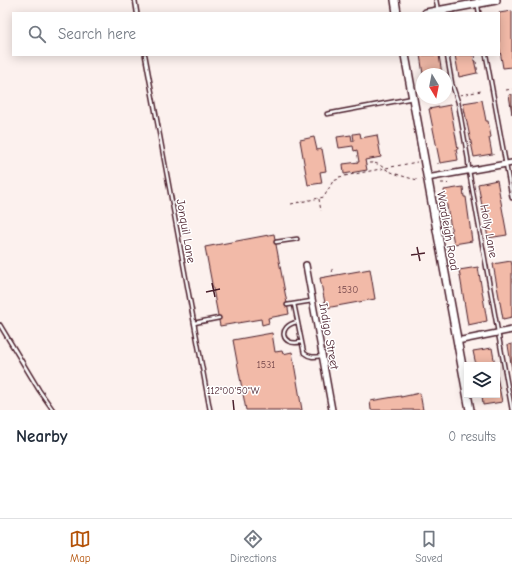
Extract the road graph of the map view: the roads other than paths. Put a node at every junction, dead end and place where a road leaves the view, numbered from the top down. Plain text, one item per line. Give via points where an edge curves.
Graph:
1 (135, 0) edge
2 (395, 0) edge
3 (436, 0) edge
4 (496, 0) edge
5 (477, 2) edge
6 (137, 12) edge
7 (398, 12) edge
8 (438, 12) edge
9 (479, 12) edge
10 (145, 56) edge
11 (405, 56) edge
12 (446, 56) edge
13 (486, 56) edge
14 (413, 98) junction
15 (327, 114) dead end
16 (512, 163) edge
17 (506, 164) junction
18 (469, 171) junction
19 (427, 178) junction
20 (512, 198) edge
21 (297, 239) dead end
22 (276, 242) dead end
23 (306, 265) dead end
24 (312, 301) junction
25 (294, 304) junction
26 (287, 305) dead end
27 (219, 318) dead end
28 (297, 322) junction
29 (194, 323) junction
30 (0, 325) edge
31 (512, 330) edge
32 (498, 333) junction
33 (457, 341) junction
34 (301, 342) junction
35 (322, 356) junction
36 (53, 410) edge
37 (210, 410) edge
38 (332, 410) edge
39 (470, 410) edge
40 (512, 410) edge

1 - 6 lane
2 - 7 main road
3 - 8 lane
4 - 5 main road
5 - 8 main road
5 - 9 lane
10 - 29 lane, Jonquil Lane
11 - 14 main road, Wardleigh Road
12 - 18 lane, Holly Lane via 458,102
13 - 17 lane
14 - 15 lane
14 - 19 main road, Wardleigh Road
16 - 17 street
17 - 18 street
17 - 20 lane
18 - 19 street
18 - 32 lane, Holly Lane
19 - 33 main road, Wardleigh Road
21 - 22 lane
23 - 24 street, Indigo Street
24 - 25 lane
24 - 35 street, Indigo Street
25 - 26 lane
25 - 28 lane
27 - 29 lane
28 - 34 lane
28 - 34 lane via 288,326 284,334 291,343
29 - 37 lane, Jonquil Lane
30 - 36 lane
31 - 32 street
32 - 33 street
32 - 40 lane, Holly Lane
33 - 39 main road, Wardleigh Road
34 - 35 lane via 305,355
35 - 38 street, Indigo Street

